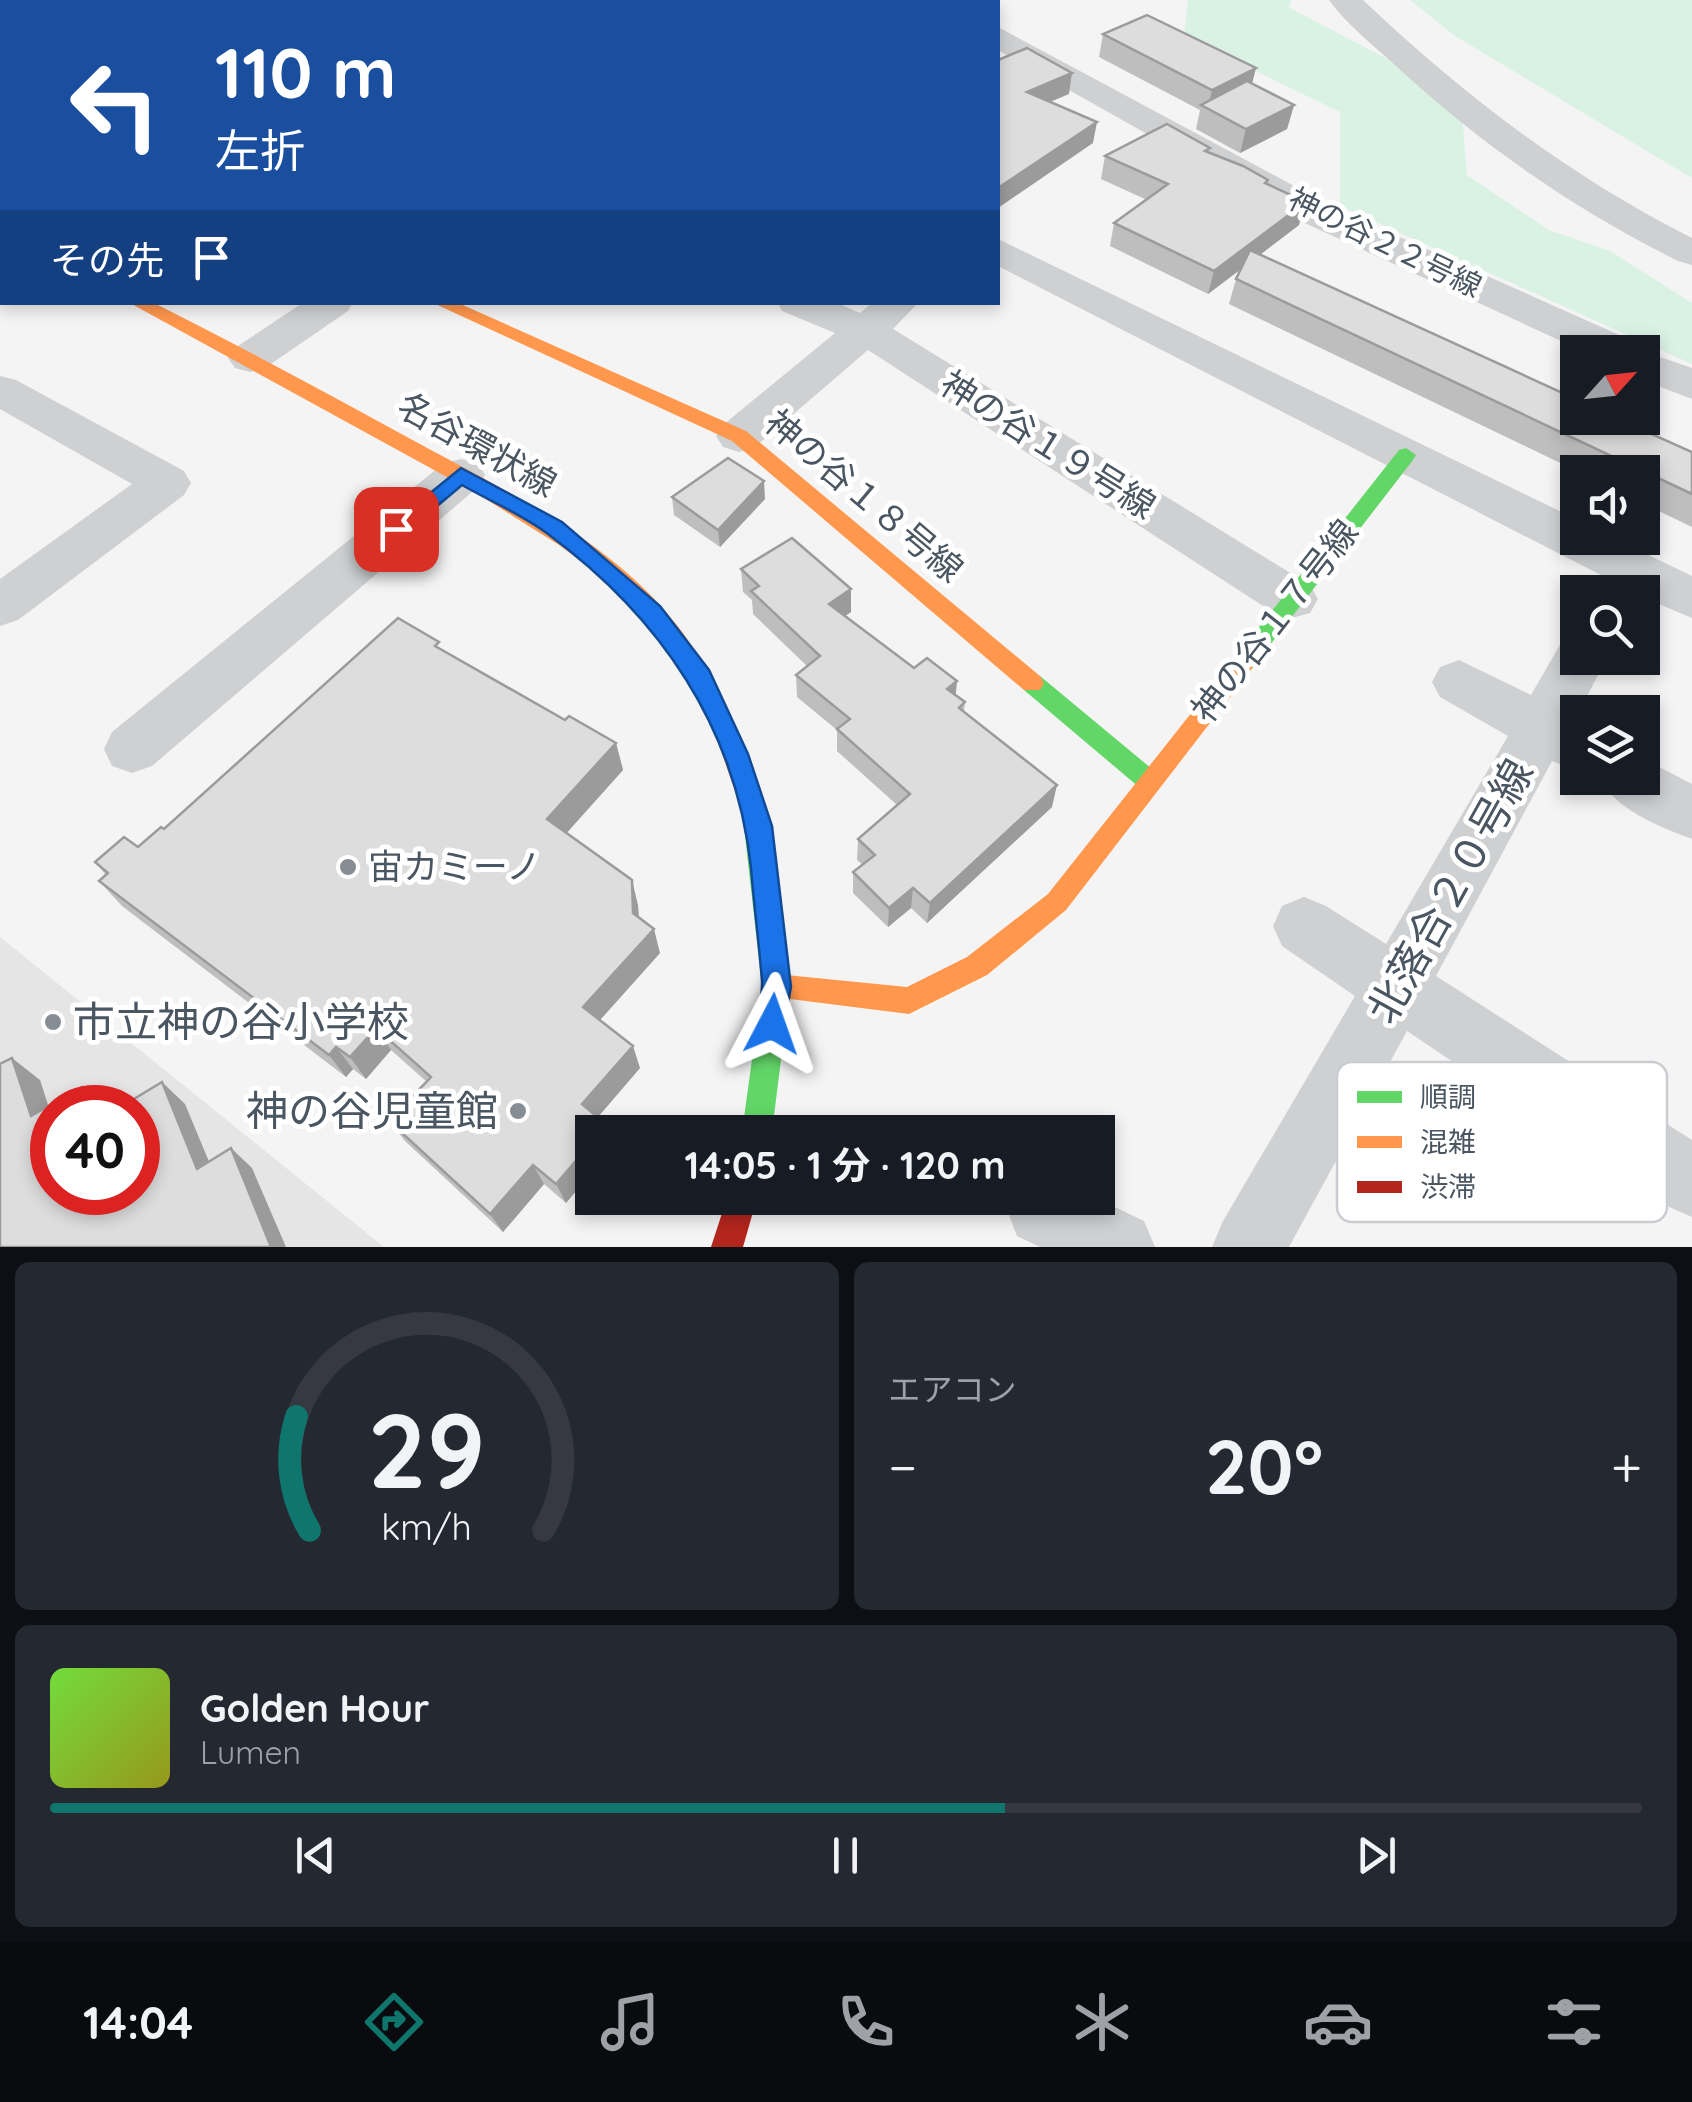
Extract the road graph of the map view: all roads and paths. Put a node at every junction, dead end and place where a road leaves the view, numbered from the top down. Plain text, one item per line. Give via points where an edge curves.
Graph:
1 (1345, 0) edge
2 (1000, 38) edge
3 (1000, 252) edge
4 (1692, 253) edge
5 (143, 305) edge
6 (329, 305) edge
7 (447, 305) edge
8 (814, 305) edge
9 (883, 317) edge
10 (1583, 335) edge
11 (250, 358) junction
12 (1660, 371) edge
13 (1692, 386) edge
14 (0, 390) edge
15 (739, 436) junction
16 (1406, 455) junction
17 (461, 475) junction
18 (1614, 575) edge
19 (1660, 590) edge
20 (1692, 599) edge
21 (1292, 600) junction
22 (0, 606) edge
23 (1459, 682) dead end
24 (1560, 738) edge
25 (132, 749) dead end
26 (1149, 780) junction
27 (1659, 795) edge
28 (1692, 814) edge
29 (1304, 926) dead end
30 (1396, 986) junction
31 (776, 987) junction
32 (1353, 1062) edge
33 (1512, 1062) edge
34 (1337, 1091) edge
35 (760, 1115) edge
36 (1667, 1164) edge
37 (1692, 1180) edge
38 (737, 1215) edge
39 (1053, 1215) edge
40 (727, 1247) edge
41 (1118, 1247) edge
42 (1249, 1247) edge

1 - 4 street via 1407,62 1534,162 1633,225
2 - 10 street, 神の谷２２号線 via 1323,217
3 - 16 street
5 - 11 street, 名谷環状線
6 - 11 street
7 - 15 street, 神の谷１８号線
8 - 9 street, 神の谷１９号線
9 - 15 street
9 - 21 street, 神の谷１９号線
11 - 17 street, 名谷環状線
12 - 13 street
14 - 22 street via 167,483
15 - 26 street, 神の谷１８号線
16 - 18 street
16 - 21 street, 神の谷１７号線
17 - 25 street
17 - 31 street, 名谷環状線 via 554,527 597,561 652,612 700,676 759,826
19 - 20 street
21 - 26 street, 神の谷１７号線
23 - 24 street
24 - 30 street, 北落合２０号線
26 - 31 street, 神の谷１７号線 via 1057,902 977,966 909,1001
27 - 28 street
29 - 30 street
30 - 32 street, 北落合２０号線
30 - 33 street
31 - 35 street, 名谷環状線
34 - 42 street, 北落合２０号線
36 - 37 street
38 - 40 street
39 - 41 street

